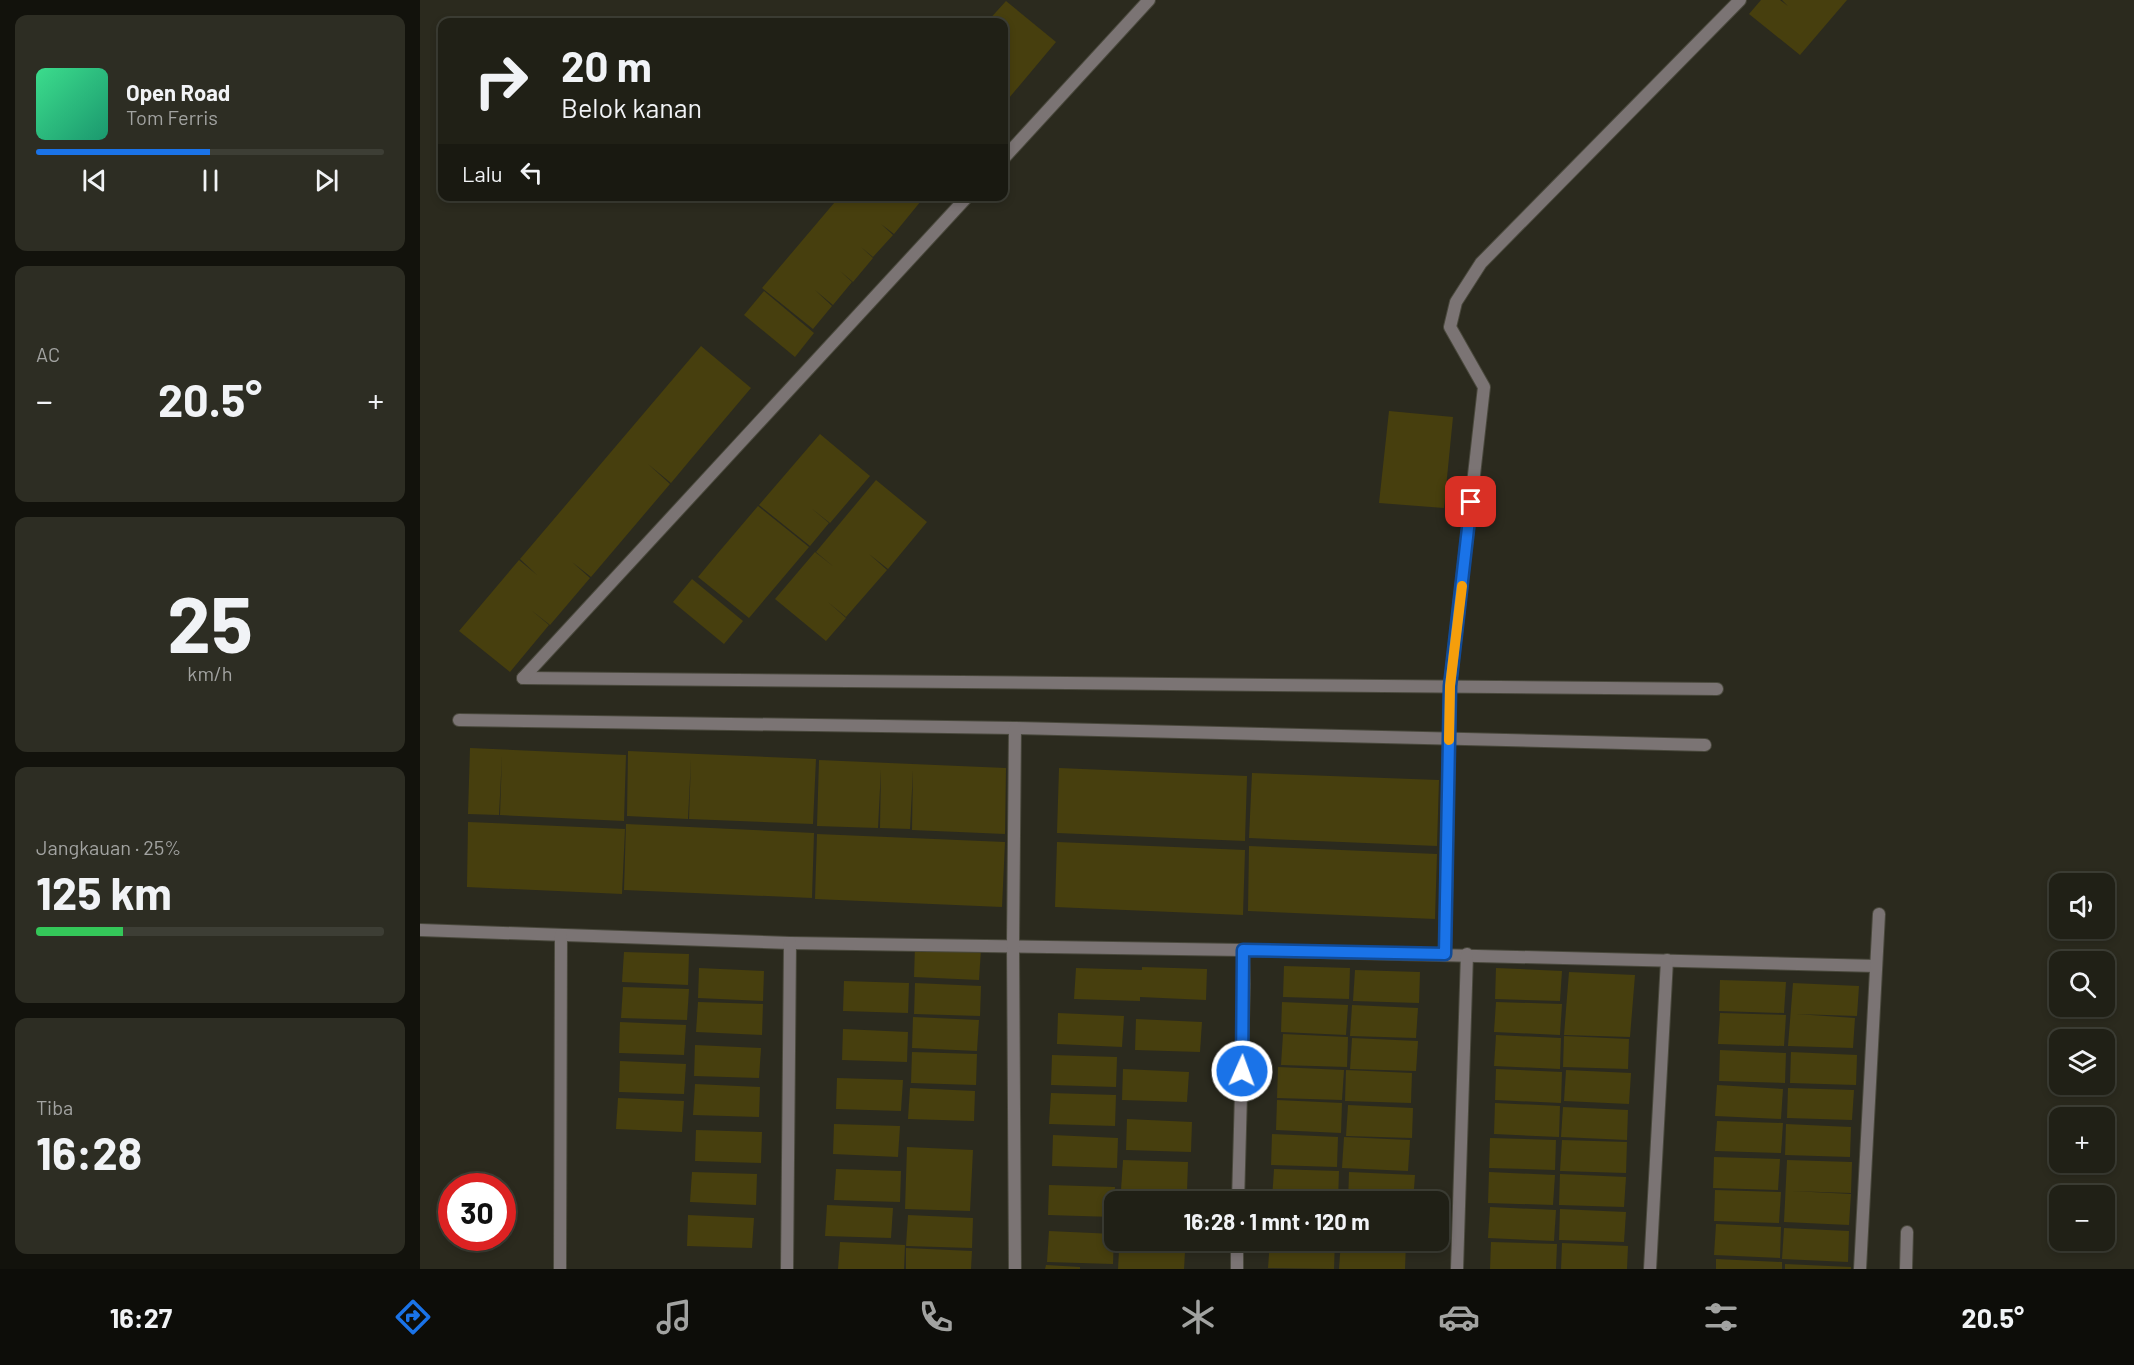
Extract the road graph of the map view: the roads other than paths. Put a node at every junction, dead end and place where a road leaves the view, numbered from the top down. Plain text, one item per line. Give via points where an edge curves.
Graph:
1 (1149, 0) edge
2 (1740, 0) edge
3 (1008, 154) edge
4 (963, 201) edge
5 (1450, 686) junction
6 (1717, 690) dead end
7 (459, 720) dead end
8 (1015, 728) junction
9 (1449, 740) junction
10 (1705, 745) dead end
11 (1879, 914) dead end
12 (420, 930) edge
13 (561, 935) junction
14 (790, 944) junction
15 (1013, 945) junction
16 (1243, 950) junction
17 (1445, 954) junction
18 (1467, 954) junction
19 (1667, 960) junction
20 (1876, 966) junction
21 (1238, 1191) edge
22 (1907, 1232) dead end
23 (1237, 1251) edge
24 (560, 1269) edge
25 (787, 1269) edge
26 (1015, 1269) edge
27 (1236, 1269) edge
28 (1457, 1269) edge
29 (1650, 1269) edge
30 (1860, 1269) edge
31 (1906, 1269) edge

1 - 3 street
2 - 5 street via 1481,263 1456,302 1450,327 1484,387
4 - 5 street via 523,678
5 - 6 street
5 - 9 street
7 - 8 street
8 - 9 street
8 - 15 street
9 - 10 street
9 - 17 street
11 - 20 street
12 - 13 street
13 - 14 street
13 - 24 street
14 - 15 street
14 - 25 street
15 - 16 street
15 - 26 street
16 - 17 street
16 - 21 street
17 - 18 street
18 - 19 street
18 - 28 street
19 - 20 street
19 - 29 street
20 - 30 street
22 - 31 street
23 - 27 street

